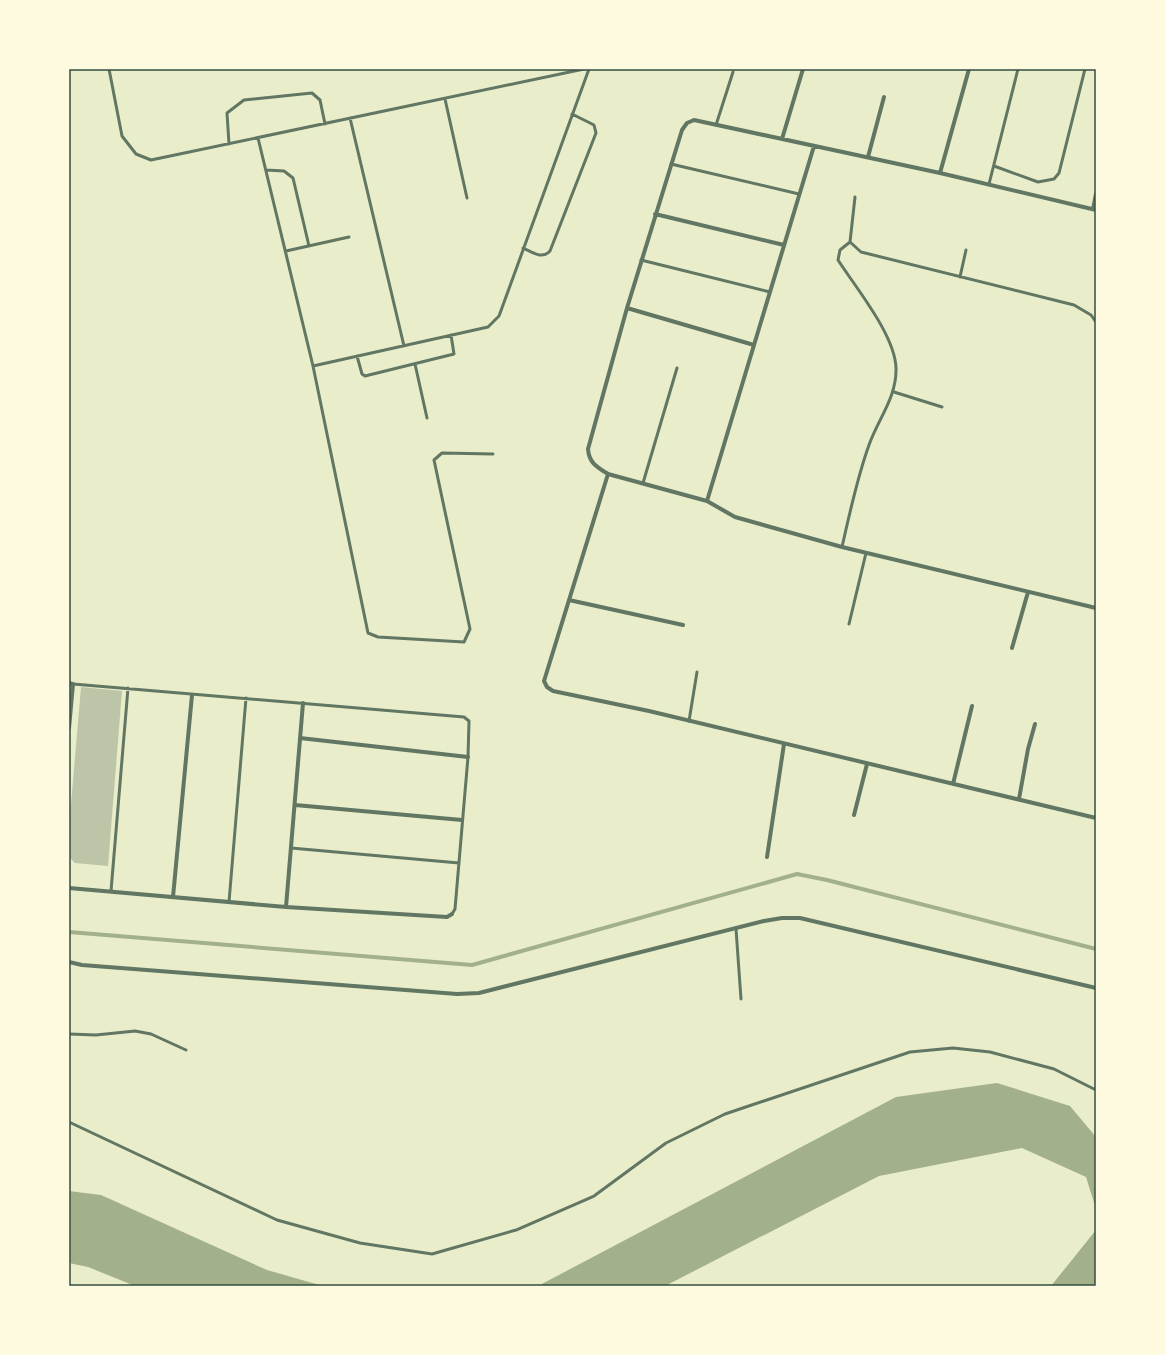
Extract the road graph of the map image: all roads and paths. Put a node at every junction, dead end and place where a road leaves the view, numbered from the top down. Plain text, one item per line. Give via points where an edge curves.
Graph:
1 (109, 69) edge
2 (584, 69) edge
3 (589, 69) edge
4 (803, 69) edge
5 (968, 69) edge
6 (1018, 69) edge
7 (1085, 69) edge
8 (733, 72) dead end
9 (884, 97) dead end
10 (445, 99) junction
11 (572, 114) junction
12 (350, 118) junction
13 (324, 124) junction
14 (716, 125) junction
15 (258, 138) junction
16 (782, 139) junction
17 (229, 144) junction
18 (814, 146) junction
19 (868, 157) junction
20 (671, 164) junction
21 (994, 166) junction
22 (266, 170) junction
23 (940, 172) junction
24 (989, 184) junction
25 (799, 194) junction
26 (1096, 194) edge
27 (855, 197) dead end
28 (466, 198) dead end
29 (1094, 209) edge
30 (655, 214) junction
31 (349, 236) dead end
32 (850, 242) junction
33 (784, 245) junction
34 (309, 246) junction
35 (523, 248) junction
36 (966, 250) dead end
37 (286, 251) junction
38 (641, 260) junction
39 (960, 277) junction
40 (770, 292) junction
41 (627, 308) junction
42 (1096, 322) edge
43 (451, 335) junction
44 (754, 345) junction
45 (404, 346) junction
46 (357, 356) junction
47 (415, 364) junction
48 (313, 366) junction
49 (676, 368) dead end
50 (894, 392) junction
51 (942, 407) dead end
52 (427, 418) dead end
53 (493, 454) dead end
54 (608, 474) junction
55 (643, 483) junction
56 (707, 500) junction
57 (842, 547) junction
58 (866, 553) junction
59 (1028, 592) junction
60 (570, 600) junction
61 (1096, 608) edge
62 (849, 624) dead end
63 (683, 625) dead end
64 (1012, 648) dead end
65 (697, 672) dead end
66 (71, 683) edge
67 (128, 688) junction
68 (192, 695) junction
69 (246, 698) junction
70 (303, 703) junction
71 (972, 706) dead end
72 (689, 721) junction
73 (1036, 724) dead end
74 (69, 728) edge
75 (300, 738) junction
76 (784, 744) junction
77 (468, 757) junction
78 (867, 764) junction
79 (953, 784) junction
80 (1019, 799) junction
81 (294, 805) junction
82 (854, 815) dead end
83 (1096, 818) edge
84 (462, 820) junction
85 (291, 848) junction
86 (767, 857) dead end
87 (459, 863) junction
88 (69, 888) edge
89 (111, 891) junction
90 (173, 897) junction
91 (229, 902) junction
92 (286, 907) junction
93 (452, 914) joint
94 (736, 929) junction
95 (69, 962) edge
96 (1096, 988) edge
97 (741, 999) dead end
98 (69, 1034) edge
99 (186, 1050) dead end
100 (1096, 1090) edge
101 (69, 1122) edge

1 - 17 lane via 122,136 136,154 151,160
2 - 10 lane
3 - 11 lane
4 - 16 street
5 - 23 street
6 - 21 lane
7 - 21 lane via 1059,173 1054,179 1038,182
8 - 14 lane
9 - 19 street
10 - 12 lane
10 - 28 lane
11 - 35 lane
11 - 35 lane via 594,125 596,133 550,251 541,256
12 - 13 lane
12 - 45 lane
13 - 15 lane
13 - 17 lane via 320,100 312,93 244,100 227,113
14 - 16 street
14 - 20 street via 694,120 687,123 682,130
15 - 17 lane
15 - 22 lane
16 - 18 street
18 - 19 street
18 - 25 street
19 - 23 street
20 - 25 lane
20 - 30 street
21 - 24 lane
22 - 34 lane via 284,171 293,178
22 - 37 lane
23 - 24 street
24 - 29 street
25 - 33 street
26 - 29 street
27 - 32 lane
30 - 33 street
30 - 38 street
31 - 34 lane
32 - 39 lane via 861,252
32 - 50 lane via 840,250 838,260 885,331 896,368
33 - 40 street
34 - 37 lane
35 - 43 lane via 499,316 488,327
36 - 39 lane
37 - 48 lane
38 - 40 lane
38 - 41 street
39 - 42 lane via 1074,305 1091,315
40 - 44 street
41 - 44 street
41 - 54 street via 588,449 589,458 595,466
43 - 45 lane
43 - 47 lane via 454,354
44 - 56 street
45 - 46 lane
46 - 47 lane via 362,374 365,376
46 - 48 lane
47 - 52 lane
48 - 53 lane via 368,633 378,637 464,642 470,629 434,460 442,453
49 - 55 lane
50 - 51 lane
50 - 57 lane via 870,442 858,477
54 - 55 street
54 - 60 street
55 - 56 street
56 - 57 street via 735,517
57 - 58 street
58 - 59 street
58 - 62 lane
59 - 61 street
59 - 64 street
60 - 63 street
60 - 72 street via 544,681 547,687 553,691
65 - 72 lane
66 - 67 lane
66 - 74 street
67 - 68 lane
67 - 89 lane
68 - 69 lane
68 - 90 street
69 - 70 lane
69 - 91 lane
70 - 75 street
70 - 77 lane via 464,718 469,721
71 - 79 street
72 - 76 street
73 - 80 street via 1028,749
75 - 77 street
75 - 81 street
76 - 78 street
76 - 86 street
77 - 84 lane
78 - 79 street
78 - 82 street
79 - 80 street
80 - 83 street
81 - 84 street
81 - 85 street
84 - 87 lane
85 - 87 lane
85 - 92 street
87 - 93 lane via 455,909
88 - 89 street
89 - 90 street
90 - 91 street
91 - 92 street
92 - 93 street via 447,917
94 - 95 street via 499,989 465,993
94 - 96 street via 782,918 800,918
94 - 97 lane
98 - 99 lane via 96,1035 135,1031 152,1034
100 - 101 lane via 1054,1069 990,1052 953,1048 910,1052 725,1114 666,1143 594,1196 516,1230 432,1254 360,1243 277,1220

